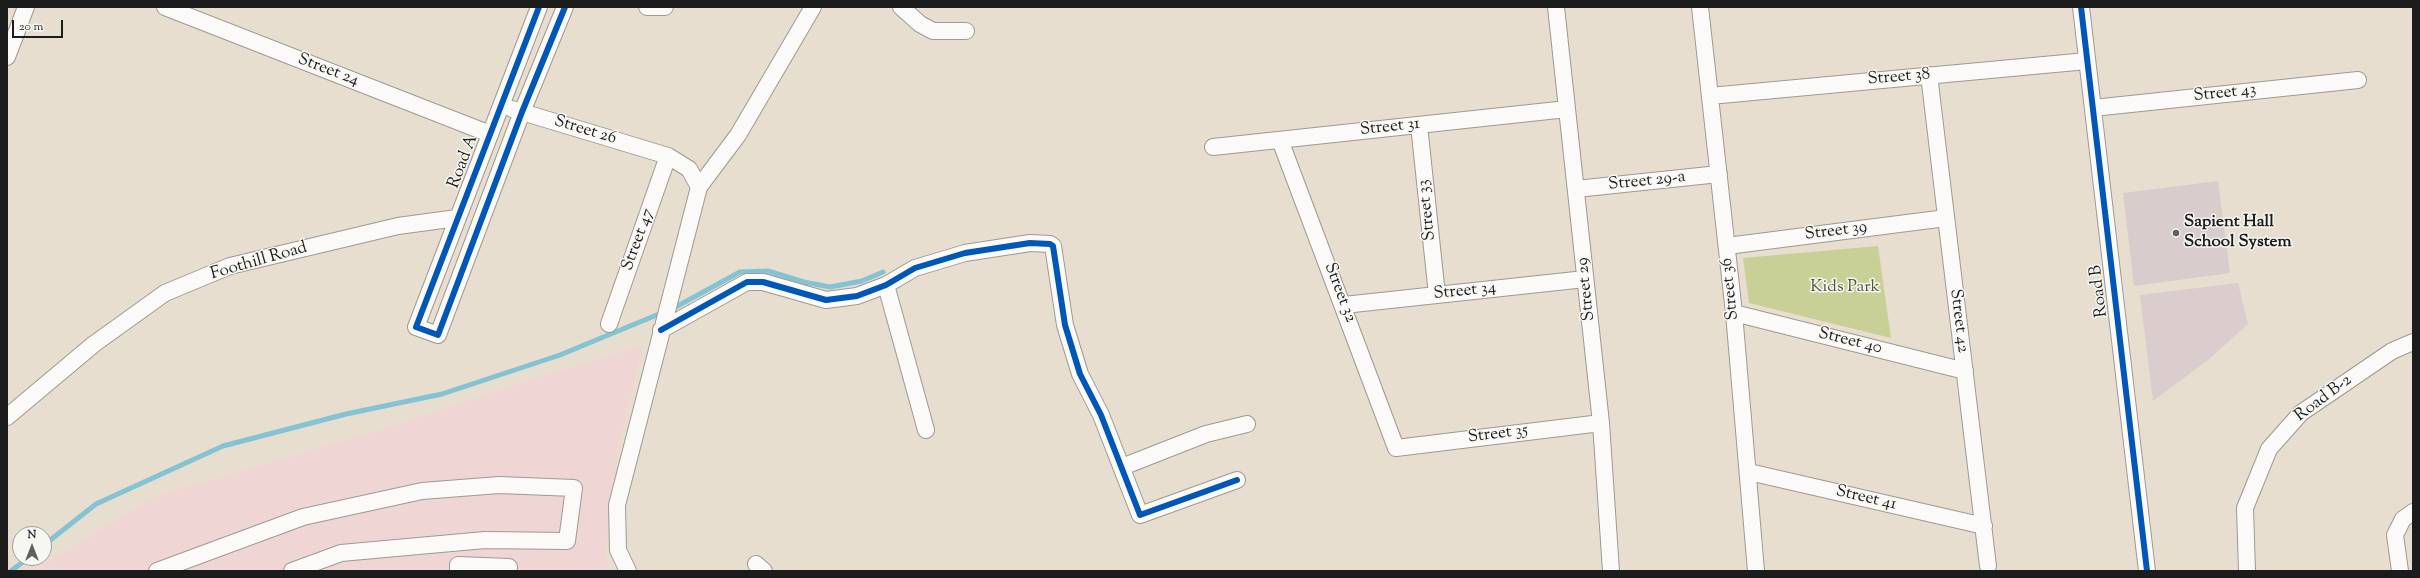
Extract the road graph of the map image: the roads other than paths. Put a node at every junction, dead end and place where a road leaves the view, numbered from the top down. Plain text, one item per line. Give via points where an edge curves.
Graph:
1 (26, 7) edge
2 (165, 7) edge
3 (539, 7) edge
4 (565, 7) edge
5 (646, 7) edge
6 (666, 7) edge
7 (813, 7) edge
8 (901, 7) edge
9 (1556, 7) edge
10 (1700, 7) edge
11 (2081, 7) edge
12 (966, 31) dead end
13 (7, 57) edge
14 (2087, 61) junction
15 (1929, 75) junction
16 (2358, 80) dead end
17 (1710, 96) junction
18 (501, 105) junction
19 (2093, 108) junction
20 (1567, 109) junction
21 (522, 112) junction
22 (1419, 125) junction
23 (490, 134) junction
24 (1280, 140) junction
25 (1213, 147) dead end
26 (668, 156) junction
27 (1719, 174) junction
28 (699, 187) junction
29 (1576, 190) junction
30 (457, 218) junction
31 (1946, 218) junction
32 (1727, 246) junction
33 (1585, 279) junction
34 (886, 285) junction
35 (1437, 295) junction
36 (1344, 305) junction
37 (1734, 313) junction
38 (609, 324) dead end
39 (662, 326) junction
40 (2413, 342) edge
41 (1965, 371) junction
42 (7, 417) edge
43 (1601, 423) junction
44 (1248, 424) dead end
45 (926, 430) dead end
46 (1396, 448) joint
47 (1122, 467) junction
48 (1749, 472) junction
49 (1237, 480) dead end
50 (2413, 512) edge
51 (1984, 526) junction
52 (1988, 566) dead end
53 (157, 571) edge
54 (292, 571) edge
55 (458, 571) edge
56 (508, 571) edge
57 (628, 571) edge
58 (1611, 571) edge
59 (1756, 571) edge
60 (2147, 571) edge
61 (2247, 571) edge
62 (2400, 571) edge

1 - 13 street
2 - 23 street, Street 24
3 - 18 street, Road A
4 - 21 street
5 - 6 street
7 - 28 street via 738,135
8 - 12 street via 920,24 933,31
9 - 20 street, Street 29
10 - 17 street, Street 36
11 - 14 street, Road B
14 - 15 street, Street 38
14 - 19 street, Road B
15 - 17 street, Street 38
15 - 31 street, Street 42
16 - 19 street, Street 43
17 - 27 street, Street 36
18 - 21 street, Street 26
18 - 23 street, Road A
19 - 60 street, Road B
20 - 22 street, Street 31
20 - 29 street, Street 29
21 - 26 street, Street 26
21 - 30 street, Road A via 438,335 416,328
22 - 24 street, Street 31
22 - 35 street, Street 33
23 - 30 street, Road A
24 - 25 street, Street 31
24 - 36 street, Street 32
26 - 28 street, Street 26 via 689,169
26 - 38 street, Street 47
27 - 29 street, Street 29-a
27 - 32 street, Street 36
28 - 39 street
29 - 33 street, Street 29
30 - 42 street, Foothill Road via 398,226 230,266 165,293 94,344
31 - 32 street, Street 39
31 - 41 street, Street 42
32 - 37 street, Street 36
33 - 35 street, Street 34
33 - 43 street, Street 29
34 - 39 street via 857,296 826,300 763,282 747,282
34 - 45 street
34 - 47 street via 915,268 965,253 1030,243 1053,246 1065,325 1078,367
35 - 36 street, Street 34
36 - 46 street, Street 32
37 - 41 street, Street 40
37 - 48 street, Street 36
39 - 57 street via 617,505 618,550
40 - 61 street, Road B-2 via 2392,351 2301,412 2269,449 2245,508
41 - 51 street, Street 42
43 - 46 street, Street 35
43 - 58 street, Street 29
44 - 47 street via 1206,434
47 - 49 street via 1140,515
48 - 51 street, Street 41
48 - 59 street, Street 36
50 - 62 street via 2403,519 2395,535
51 - 52 street, Street 42
53 - 54 street via 303,517 422,491 499,485 574,488 567,541 486,540 341,553
55 - 56 street via 458,565 509,566

